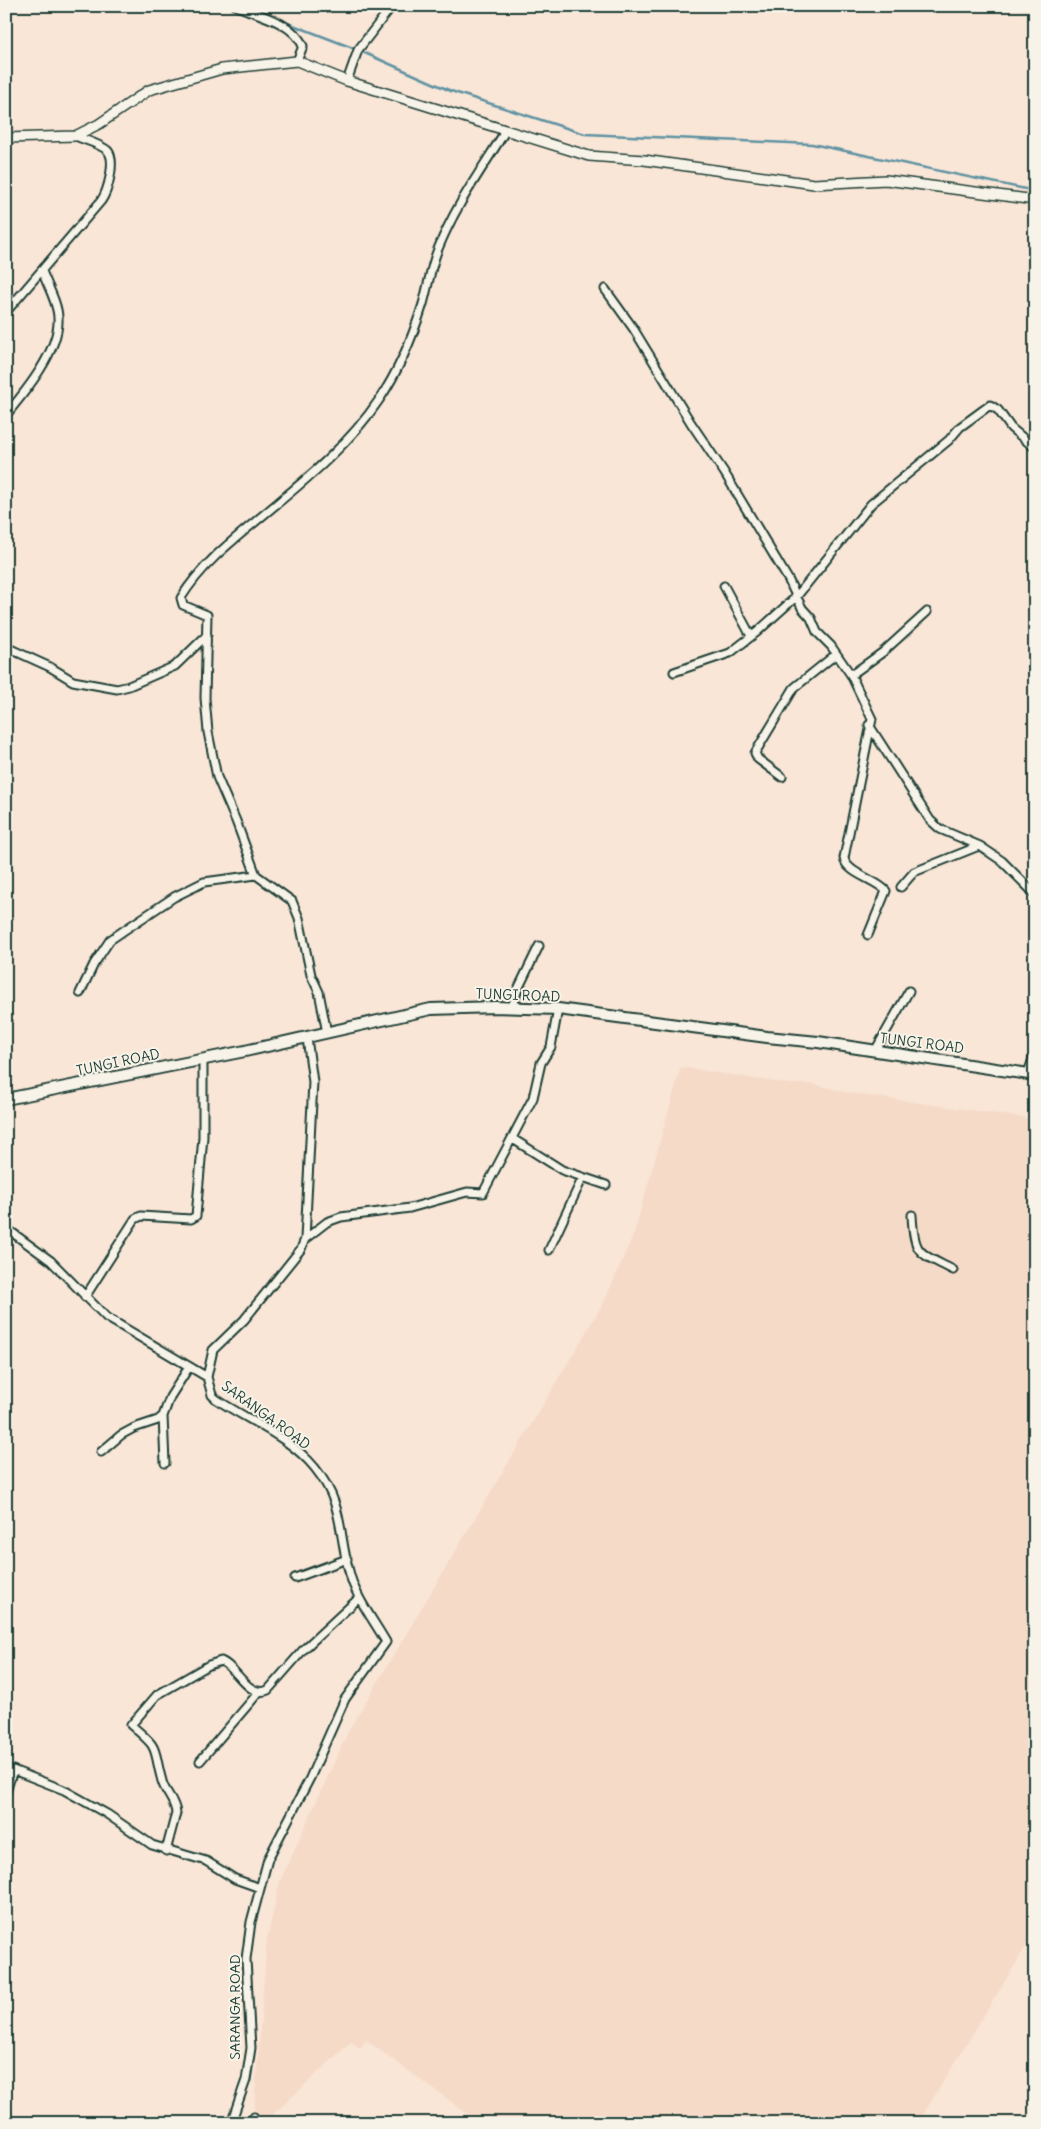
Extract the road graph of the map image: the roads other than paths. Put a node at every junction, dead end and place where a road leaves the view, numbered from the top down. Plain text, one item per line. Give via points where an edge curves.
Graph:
1 (236, 6) edge
2 (392, 6) edge
3 (246, 8) edge
4 (298, 61) junction
5 (348, 81) junction
6 (506, 130) junction
7 (75, 136) junction
8 (6, 138) edge
9 (1035, 200) edge
10 (42, 271) junction
11 (605, 290) dead end
12 (6, 312) edge
13 (6, 415) edge
14 (1035, 448) edge
15 (724, 586) dead end
16 (797, 596) junction
17 (927, 612) dead end
18 (207, 635) junction
19 (751, 636) junction
20 (6, 647) edge
21 (836, 655) junction
22 (674, 672) dead end
23 (851, 675) junction
24 (869, 725) junction
25 (782, 777) dead end
26 (980, 846) junction
27 (256, 875) junction
28 (902, 888) dead end
29 (1035, 894) edge
30 (868, 935) dead end
31 (539, 946) dead end
32 (909, 991) dead end
33 (80, 993) dead end
34 (512, 1007) junction
35 (558, 1009) junction
36 (327, 1033) junction
37 (307, 1038) junction
38 (874, 1051) junction
39 (1035, 1053) edge
40 (203, 1059) junction
41 (1031, 1074) edge
42 (6, 1098) edge
43 (513, 1138) junction
44 (582, 1177) junction
45 (606, 1185) dead end
46 (912, 1215) dead end
47 (6, 1228) edge
48 (305, 1240) junction
49 (549, 1250) dead end
50 (953, 1270) dead end
51 (85, 1297) junction
52 (189, 1367) junction
53 (207, 1377) junction
54 (163, 1416) junction
55 (101, 1452) dead end
56 (166, 1463) dead end
57 (347, 1559) junction
58 (295, 1578) dead end
59 (359, 1598) junction
60 (259, 1692) junction
61 (200, 1762) dead end
62 (6, 1792) edge
63 (166, 1851) junction
64 (260, 1888) junction
65 (231, 2123) edge

1 - 3 street
2 - 5 street via 358,50
3 - 4 street via 298,35 303,46
4 - 5 street
4 - 7 street via 222,69 150,90
5 - 6 street
6 - 9 street via 589,156 644,160 814,184 886,180
6 - 18 street via 474,180 438,249 422,307 379,400 328,457 215,555 181,598 183,605 207,615
7 - 8 street
7 - 10 street via 107,150 110,156 108,189
10 - 12 street
10 - 13 street via 58,312 57,332 43,364
11 - 16 street via 633,328 724,472
14 - 16 street via 990,405 871,504
15 - 19 street
16 - 19 street
16 - 21 street via 817,632
17 - 23 street via 883,652
18 - 20 street via 175,666 117,688 72,681
18 - 27 street via 205,698 217,777
19 - 22 street via 730,653
21 - 23 street
21 - 25 street via 794,688 755,753
23 - 24 street via 872,719
24 - 26 street via 930,820 950,834
24 - 30 street via 844,858 848,866 886,891
26 - 28 street via 914,872
26 - 29 street via 1005,863
27 - 33 street via 204,882 174,897 118,934 94,964
27 - 36 street via 292,901
31 - 34 street
32 - 38 street
34 - 35 main road, TUNGI ROAD
34 - 36 main road, TUNGI ROAD via 431,1009
35 - 38 main road, TUNGI ROAD
35 - 43 street via 550,1047 541,1064 533,1098
36 - 37 main road, TUNGI ROAD
37 - 40 main road, TUNGI ROAD
37 - 48 street, SARANGA ROAD via 313,1082
38 - 41 main road, TUNGI ROAD
39 - 41 street
40 - 42 main road, TUNGI ROAD
40 - 51 street via 203,1137 196,1216 191,1219 141,1216 135,1219
43 - 44 street via 562,1170
43 - 48 street via 484,1193 466,1192 410,1208 341,1217 327,1222
44 - 45 street
44 - 49 street
46 - 50 street via 914,1241 920,1253
47 - 51 street via 51,1261
48 - 53 street, SARANGA ROAD via 262,1299 213,1350
51 - 52 street via 106,1317
52 - 53 street
52 - 54 street via 170,1397
53 - 57 street, SARANGA ROAD via 212,1395 268,1430 315,1468 339,1513
54 - 55 street via 121,1435
54 - 56 street
57 - 58 street
57 - 59 street, SARANGA ROAD
59 - 60 street via 303,1650 271,1687
59 - 64 street, SARANGA ROAD via 386,1642 345,1700 310,1778 276,1840
60 - 61 street
60 - 63 street via 220,1662 157,1695 131,1725 154,1746 162,1782 176,1807
62 - 63 street via 13,1770 64,1790 107,1814 152,1846
63 - 64 street via 206,1861 241,1882
64 - 65 street, SARANGA ROAD via 246,1959 251,2048 246,2080

